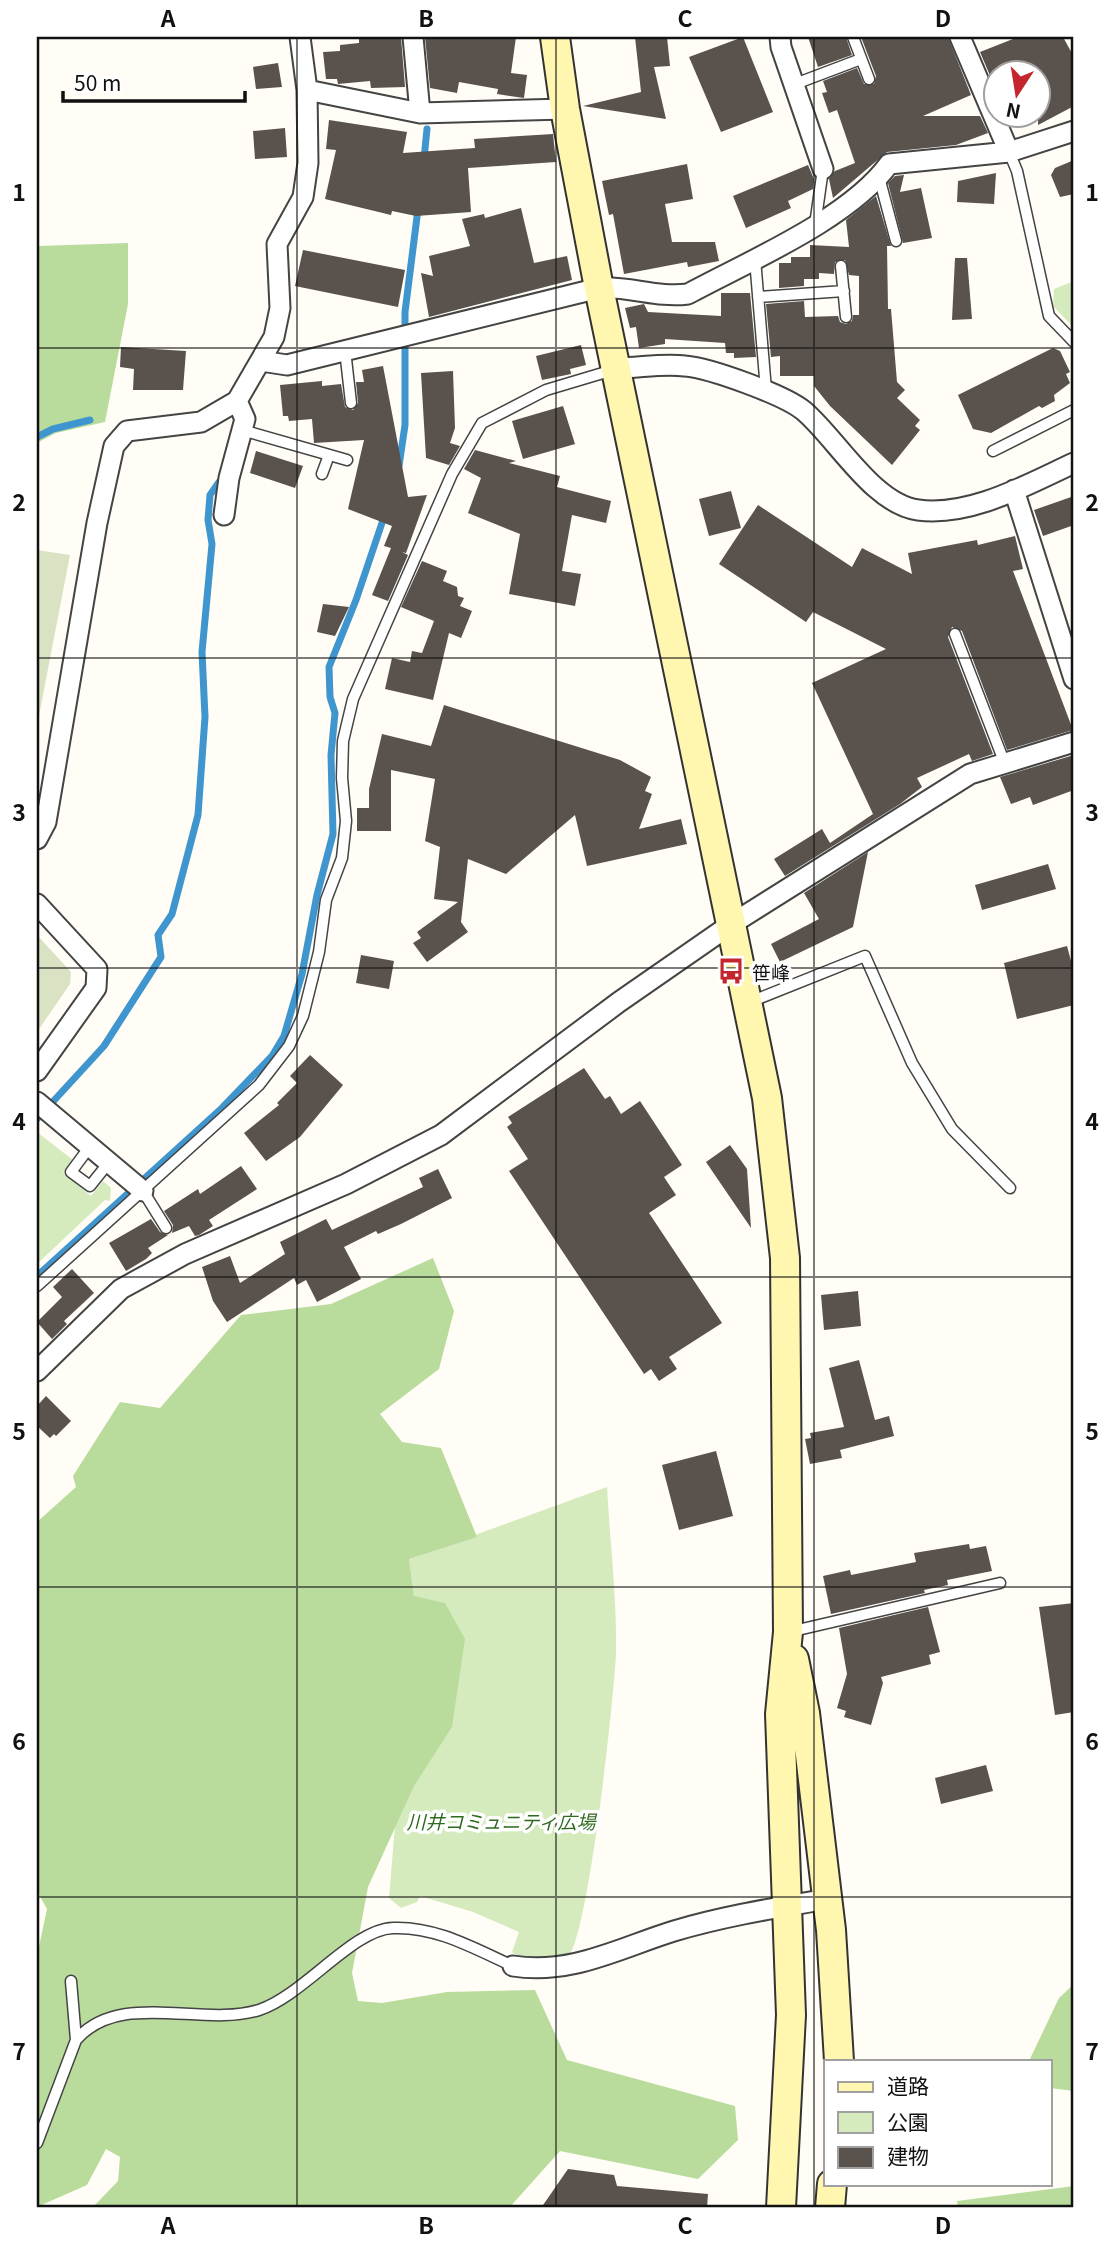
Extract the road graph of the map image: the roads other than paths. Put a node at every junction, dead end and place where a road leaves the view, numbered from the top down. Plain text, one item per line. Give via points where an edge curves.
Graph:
1 (300, 37) edge
2 (413, 37) edge
3 (555, 37) edge
4 (780, 37) edge
5 (853, 37) edge
6 (960, 37) edge
7 (861, 59) junction
8 (869, 79) dead end
9 (795, 84) junction
10 (307, 90) junction
11 (565, 109) junction
12 (420, 113) junction
13 (1074, 131) edge
14 (1009, 152) junction
15 (823, 169) joint
16 (879, 177) junction
17 (814, 225) junction
18 (896, 241) dead end
19 (755, 258) junction
20 (841, 266) dead end
21 (599, 288) junction
22 (844, 291) junction
23 (758, 297) junction
24 (846, 317) dead end
25 (1074, 342) edge
26 (345, 350) junction
27 (261, 361) junction
28 (616, 369) junction
29 (766, 391) junction
30 (237, 401) junction
31 (351, 403) dead end
32 (1074, 410) edge
33 (242, 430) junction
34 (993, 451) dead end
35 (330, 455) junction
36 (347, 460) dead end
37 (1074, 463) edge
38 (322, 474) dead end
39 (1014, 491) junction
40 (224, 514) dead end
41 (955, 634) dead end
42 (1074, 679) edge
43 (1074, 742) edge
44 (1005, 764) junction
45 (37, 839) edge
46 (37, 904) edge
47 (730, 925) junction
48 (747, 1003) junction
49 (37, 1071) edge
50 (37, 1102) edge
51 (91, 1145) junction
52 (110, 1160) junction
53 (1010, 1188) dead end
54 (143, 1191) junction
55 (166, 1228) dead end
56 (37, 1286) edge
57 (37, 1371) edge
58 (1000, 1583) dead end
59 (788, 1632) junction
60 (827, 1899) junction
61 (789, 1906) junction
62 (513, 1966) joint
63 (71, 1981) dead end
64 (76, 2040) junction
65 (839, 2060) edge
66 (37, 2143) edge
67 (832, 2186) edge
68 (780, 2208) edge
69 (830, 2208) edge

1 - 10 street
2 - 12 street
3 - 11 street
4 - 9 street
5 - 7 lane
6 - 14 street
7 - 8 lane
7 - 9 lane
9 - 15 street
10 - 12 street
10 - 27 street via 308,163 303,197 277,244 280,308 274,337
11 - 12 street
11 - 21 street
13 - 14 street
14 - 16 street via 889,164
14 - 25 lane via 1049,316
15 - 17 lane
16 - 17 street
16 - 18 lane
17 - 19 street
19 - 21 street via 688,294 666,297
19 - 23 lane
20 - 22 lane
21 - 26 street
21 - 28 street
22 - 23 lane
22 - 24 lane
23 - 29 lane
26 - 27 street via 287,365
26 - 31 lane
27 - 30 street
28 - 29 street via 686,366
28 - 47 street
28 - 54 lane via 546,390 482,423 452,474 353,699 344,741 346,821 341,858 326,900 303,1016 289,1046 259,1085
29 - 39 street via 803,410 885,496 917,510 957,508
30 - 33 street via 245,419
30 - 45 street via 201,422 127,431 114,446 46,822
32 - 34 lane
33 - 35 lane
33 - 40 street
35 - 36 lane
35 - 38 lane
37 - 39 street
39 - 42 street
41 - 44 lane
43 - 44 street
44 - 47 street via 970,774
46 - 49 street via 97,969 96,988
47 - 48 street
47 - 57 street via 441,1135 346,1184 183,1252 121,1289
48 - 53 lane via 865,956 912,1063 952,1129
48 - 59 street via 767,1098 785,1258
50 - 51 street
51 - 52 street
51 - 52 lane via 71,1172 90,1186
52 - 54 street
54 - 55 lane
54 - 56 lane
58 - 59 lane
59 - 60 street via 805,1713
59 - 61 street via 780,1714
60 - 61 street
60 - 65 street
61 - 62 street via 675,1931 568,1967
61 - 68 street via 792,2015
62 - 64 lane via 433,1931 390,1927 363,1938 290,1996 257,2011 115,2017 87,2027
63 - 64 lane
64 - 66 lane
67 - 69 street

